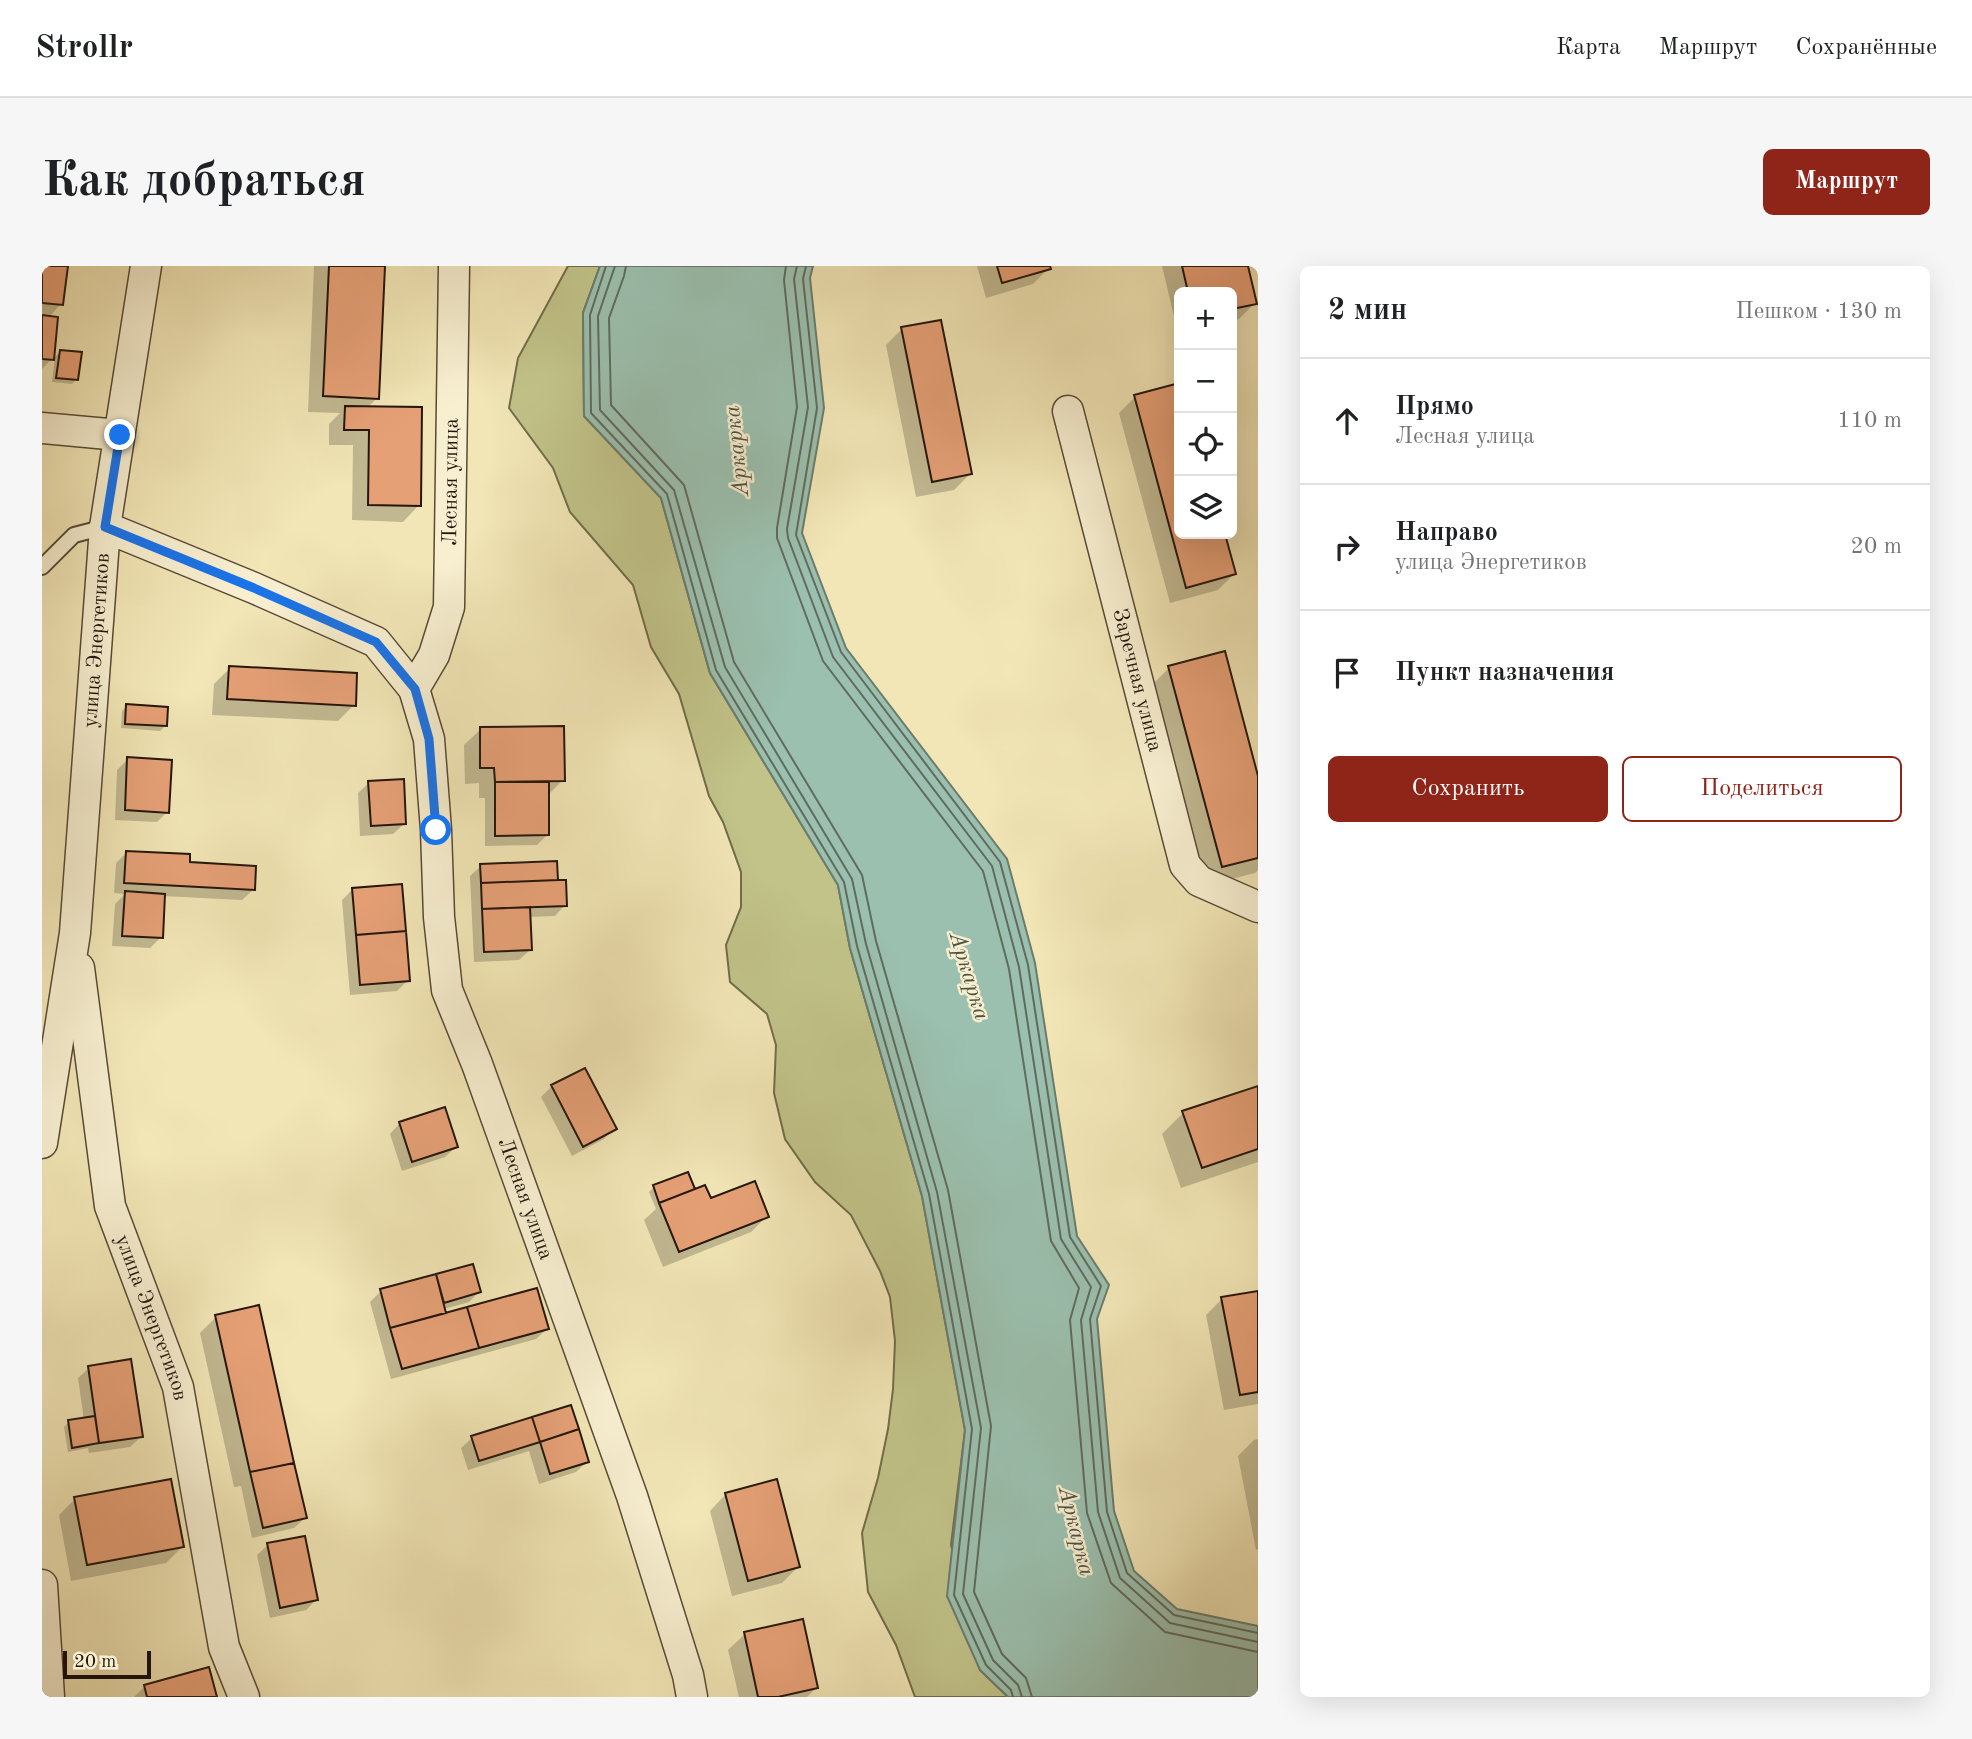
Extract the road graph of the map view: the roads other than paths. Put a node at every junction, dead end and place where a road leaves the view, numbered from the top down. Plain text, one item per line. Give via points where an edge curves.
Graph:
1 (146, 266) edge
2 (454, 266) edge
3 (1068, 411) dead end
4 (42, 428) edge
5 (120, 435) junction
6 (105, 527) junction
7 (42, 567) edge
8 (415, 689) junction
9 (1258, 908) edge
10 (75, 933) junction
11 (42, 1143) edge
12 (42, 1585) edge
13 (50, 1697) edge
14 (244, 1697) edge
15 (692, 1697) edge

1 - 5 street, улица Энергетиков
2 - 8 street, Лесная улица via 449,607 434,655
3 - 9 street, Заречная улица via 1185,865 1199,881
4 - 5 street
5 - 6 street, улица Энергетиков
6 - 7 lane via 74,535
6 - 8 street, Лесная улица via 376,642
6 - 10 street, улица Энергетиков
8 - 15 street, Лесная улица via 429,739 447,990 632,1496
10 - 11 street, улица Энергетиков
10 - 14 street, улица Энергетиков via 110,1206 178,1387 224,1647
12 - 13 street

